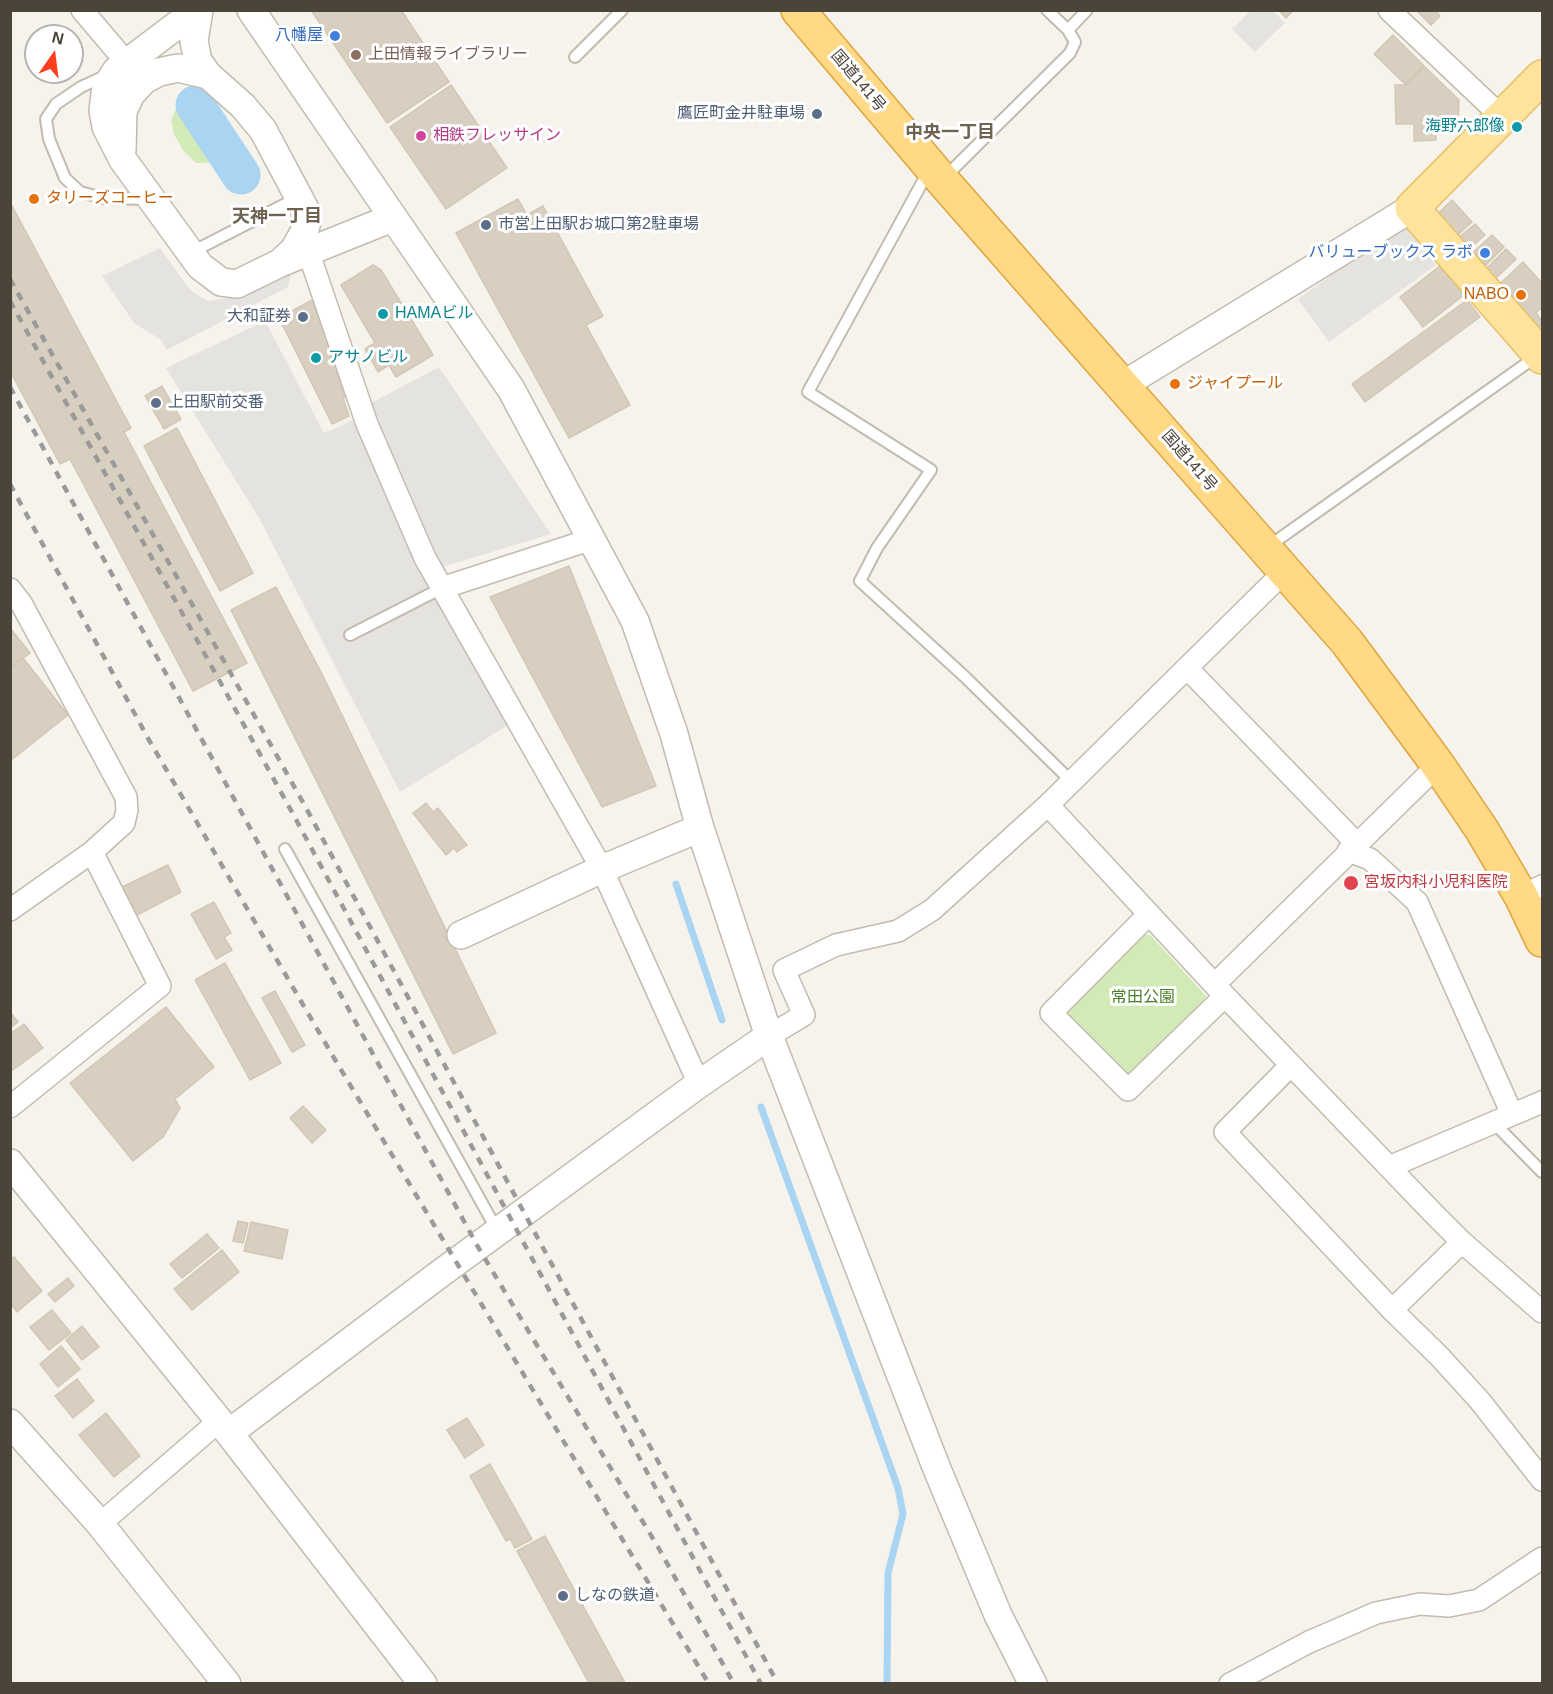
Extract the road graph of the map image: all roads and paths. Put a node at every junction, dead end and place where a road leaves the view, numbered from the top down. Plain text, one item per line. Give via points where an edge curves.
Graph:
1 (82, 10) edge
2 (198, 10) edge
3 (251, 10) edge
4 (622, 10) edge
5 (798, 10) edge
6 (1047, 10) edge
7 (1087, 10) edge
8 (1389, 10) edge
9 (1068, 30) junction
10 (162, 37) junction
11 (194, 48) junction
12 (575, 57) dead end
13 (121, 67) junction
14 (208, 75) junction
15 (1542, 77) edge
16 (1502, 117) junction
17 (123, 160) junction
18 (936, 174) junction
19 (150, 199) junction
20 (302, 202) junction
21 (1412, 208) junction
22 (392, 218) junction
23 (360, 232) junction
24 (308, 251) junction
25 (190, 253) junction
26 (280, 263) junction
27 (1541, 356) edge
28 (1123, 385) junction
29 (592, 539) junction
30 (1275, 560) junction
31 (442, 588) junction
32 (10, 589) edge
33 (350, 634) dead end
34 (1188, 668) junction
35 (1438, 765) junction
36 (1071, 782) junction
37 (1048, 805) junction
38 (700, 828) junction
39 (1352, 847) junction
40 (285, 849) dead end
41 (92, 852) junction
42 (602, 869) junction
43 (1532, 891) edge
44 (14, 901) edge
45 (1149, 915) junction
46 (456, 937) dead end
47 (1542, 940) edge
48 (1220, 990) junction
49 (769, 1036) junction
50 (1291, 1065) junction
51 (699, 1084) junction
52 (1542, 1102) edge
53 (10, 1107) edge
54 (1512, 1114) junction
55 (1493, 1122) junction
56 (10, 1163) edge
57 (1389, 1167) junction
58 (1542, 1172) edge
59 (498, 1232) junction
60 (1462, 1242) junction
61 (1392, 1310) junction
62 (1542, 1312) edge
63 (10, 1423) edge
64 (224, 1427) junction
65 (1542, 1480) edge
66 (100, 1524) junction
67 (1542, 1558) edge
68 (227, 1683) edge
69 (423, 1683) edge
70 (1033, 1683) edge
71 (1230, 1683) edge

1 - 13 street
2 - 10 street
2 - 11 street
3 - 22 street
4 - 12 lane
5 - 18 highway, 国道141号
6 - 9 lane
7 - 9 lane
8 - 16 street
9 - 18 lane via 1075,42 1071,52
10 - 11 street via 182,37
10 - 13 street
11 - 14 street
13 - 17 street via 104,95 103,118
13 - 19 lane via 56,104 46,120 49,139 65,178 80,192 103,198
14 - 17 street via 170,69 138,86 125,104 121,121
14 - 20 street via 255,118
15 - 16 main road
16 - 21 main road
17 - 19 street
18 - 28 highway, 国道141号
18 - 36 lane via 807,392 931,470 877,548 860,581
19 - 25 street
20 - 23 street via 310,216 327,228
20 - 25 lane
20 - 26 street via 307,222 304,232 294,250
21 - 27 main road
21 - 28 street
22 - 23 street
22 - 29 street via 511,389
23 - 24 street
24 - 26 street
24 - 31 street via 367,424
25 - 26 street via 207,274 229,284 248,280
27 - 30 lane
28 - 30 highway, 国道141号
29 - 31 street
29 - 38 street via 635,621 674,734
30 - 34 street
30 - 35 highway, 国道141号 via 1347,642
31 - 33 lane
31 - 42 street
32 - 41 street via 126,797 124,823
34 - 36 street
34 - 39 street
35 - 39 street
35 - 43 highway, 国道141号
36 - 37 street
37 - 45 street
37 - 49 street via 923,916 898,932 836,945 784,970 804,1015
38 - 42 street
38 - 49 street
39 - 48 street
39 - 54 street via 1417,902
40 - 59 lane
41 - 44 street
41 - 53 street via 160,986
42 - 46 street
42 - 51 street
43 - 47 highway, 国道141号
45 - 48 street
45 - 48 street via 1051,1013 1128,1090
48 - 50 street
49 - 51 street
49 - 70 street via 937,1469 998,1615
50 - 57 street
50 - 61 street via 1225,1132
51 - 59 street
52 - 54 street
54 - 55 street
55 - 57 street
55 - 58 lane
56 - 64 street
57 - 60 street
59 - 64 street
60 - 61 street
60 - 62 street
61 - 65 street via 1480,1401
63 - 66 street
64 - 66 street
64 - 69 street
66 - 68 street
67 - 71 street via 1479,1600 1449,1606 1403,1606 1376,1613

